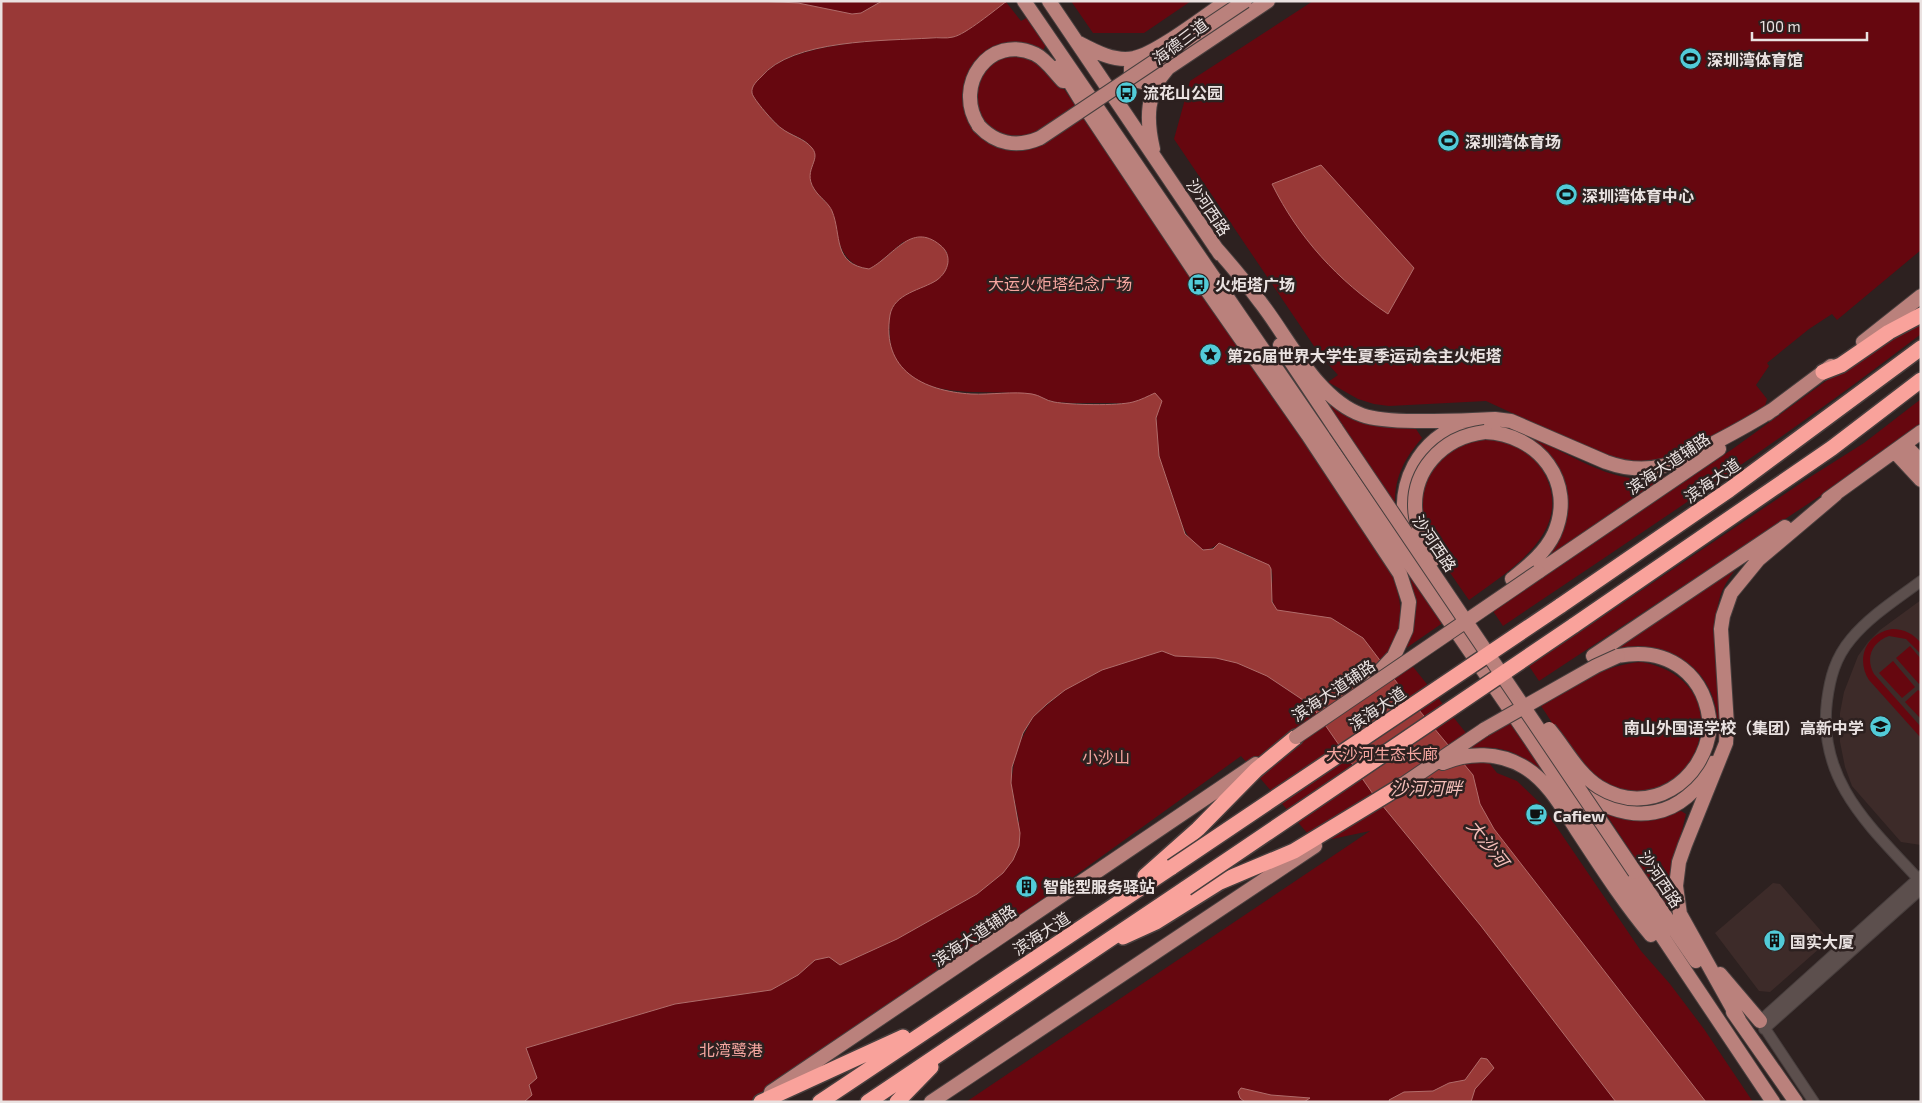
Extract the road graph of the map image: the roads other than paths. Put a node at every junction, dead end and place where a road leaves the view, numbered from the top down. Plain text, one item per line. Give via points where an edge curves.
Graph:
1 (1049, 1) edge
2 (1227, 1) edge
3 (1245, 1) edge
4 (1268, 1) edge
5 (1025, 3) edge
6 (1076, 42) junction
7 (1154, 49) junction
8 (1168, 68) junction
9 (1084, 107) junction
10 (1156, 160) junction
11 (1215, 247) junction
12 (1209, 293) junction
13 (1921, 296) edge
14 (1921, 315) edge
15 (1921, 348) edge
16 (1269, 360) junction
17 (1823, 372) junction
18 (1921, 380) edge
19 (1921, 393) edge
20 (1774, 409) junction
21 (1443, 426) junction
22 (1482, 426) junction
23 (1921, 432) edge
24 (1832, 448) junction
25 (1900, 448) junction
26 (1921, 462) edge
27 (1921, 480) edge
28 (1836, 494) junction
29 (1921, 581) edge
30 (1467, 622) junction
31 (1450, 624) junction
32 (1434, 643) junction
33 (1506, 680) junction
34 (1344, 704) junction
35 (1484, 729) junction
36 (1524, 730) junction
37 (1296, 736) junction
38 (1711, 773) junction
39 (1401, 786) junction
40 (1169, 862) junction
41 (1624, 879) junction
42 (1920, 882) edge
43 (1189, 893) junction
44 (1691, 936) junction
45 (1739, 1020) junction
46 (937, 1022) junction
47 (1762, 1025) junction
48 (957, 1042) junction
49 (757, 1102) edge
50 (761, 1102) edge
51 (820, 1102) edge
52 (868, 1102) edge
53 (897, 1102) edge
54 (931, 1102) edge
55 (1773, 1102) edge
56 (1796, 1102) edge
57 (1814, 1102) edge

1 - 6 main road, 沙河西路
2 - 7 main road, 海德三道
3 - 9 main road, bridge via 1040,138 1019,144 991,137 979,126 969,103 972,80 975,72 988,60 1009,50 1023,51 1042,58
4 - 8 main road, 海德三道
5 - 9 main road
5 - 16 main road, 沙河西路
6 - 7 main road, 海德三道 via 1098,53 1119,58 1135,58
6 - 10 main road, 沙河西路
7 - 8 main road via 1133,64 1131,73 1134,80 1146,83
8 - 10 main road, 海德三道 via 1157,81 1148,106 1149,132
9 - 12 main road
10 - 11 main road, 沙河西路
11 - 21 main road via 1261,303 1320,386 1336,401 1362,415
11 - 30 main road, 沙河西路, bridge
12 - 16 main road
12 - 34 main road, bridge via 1395,564 1408,593 1406,630 1394,656
13 - 17 main road, 滨海大道辅路
14 - 17 highway via 1889,332 1841,365
15 - 40 highway, 滨海大道, bridge via 1729,490 1560,606
16 - 31 main road, 沙河西路
17 - 20 main road, 滨海大道辅路
18 - 24 highway
19 - 24 highway
20 - 22 main road via 1683,460 1642,470 1606,462 1511,421
20 - 32 main road, 滨海大道辅路, bridge
21 - 22 main road via 1466,422
21 - 31 main road via 1421,452 1406,481 1403,496 1404,519 1421,570
22 - 30 main road, bridge via 1438,452 1421,477 1415,501 1423,538
22 - 32 main road, bridge via 1514,436 1536,450 1552,470 1560,497 1558,522 1547,546
23 - 25 main road
24 - 43 highway, bridge
25 - 26 main road
25 - 27 main road
25 - 28 main road
28 - 35 main road, bridge
28 - 38 main road via 1758,560 1731,594 1721,629 1726,743
29 - 42 street via 1872,618 1844,648 1830,681 1826,728 1832,764 1845,793
30 - 33 main road, 沙河西路, bridge
31 - 36 main road, 沙河西路
32 - 34 main road, 滨海大道辅路, bridge
33 - 35 main road, bridge via 1589,779 1617,795 1640,798 1664,793 1684,781 1703,757 1710,727 1701,689 1682,668 1652,654 1618,656 1596,666
33 - 41 main road, 沙河西路, bridge
34 - 37 main road, 滨海大道辅路, bridge
35 - 39 main road
36 - 38 main road via 1576,788 1594,801 1627,814 1658,812 1673,805
36 - 41 main road, 沙河西路
37 - 40 highway via 1256,770
37 - 49 main road, 滨海大道辅路
38 - 44 main road via 1679,862 1677,898 1680,914
39 - 41 main road via 1461,757 1489,755 1513,761 1535,775
39 - 43 highway via 1294,851
39 - 54 main road
40 - 46 highway, 滨海大道 via 1094,920
41 - 45 main road, 沙河西路
41 - 55 main road via 1638,920 1696,990
42 - 47 street
43 - 48 highway via 1092,950
44 - 45 main road
44 - 47 main road
45 - 56 main road, 沙河西路
46 - 50 highway
46 - 51 highway, 滨海大道
47 - 57 street
48 - 52 highway
48 - 53 highway

